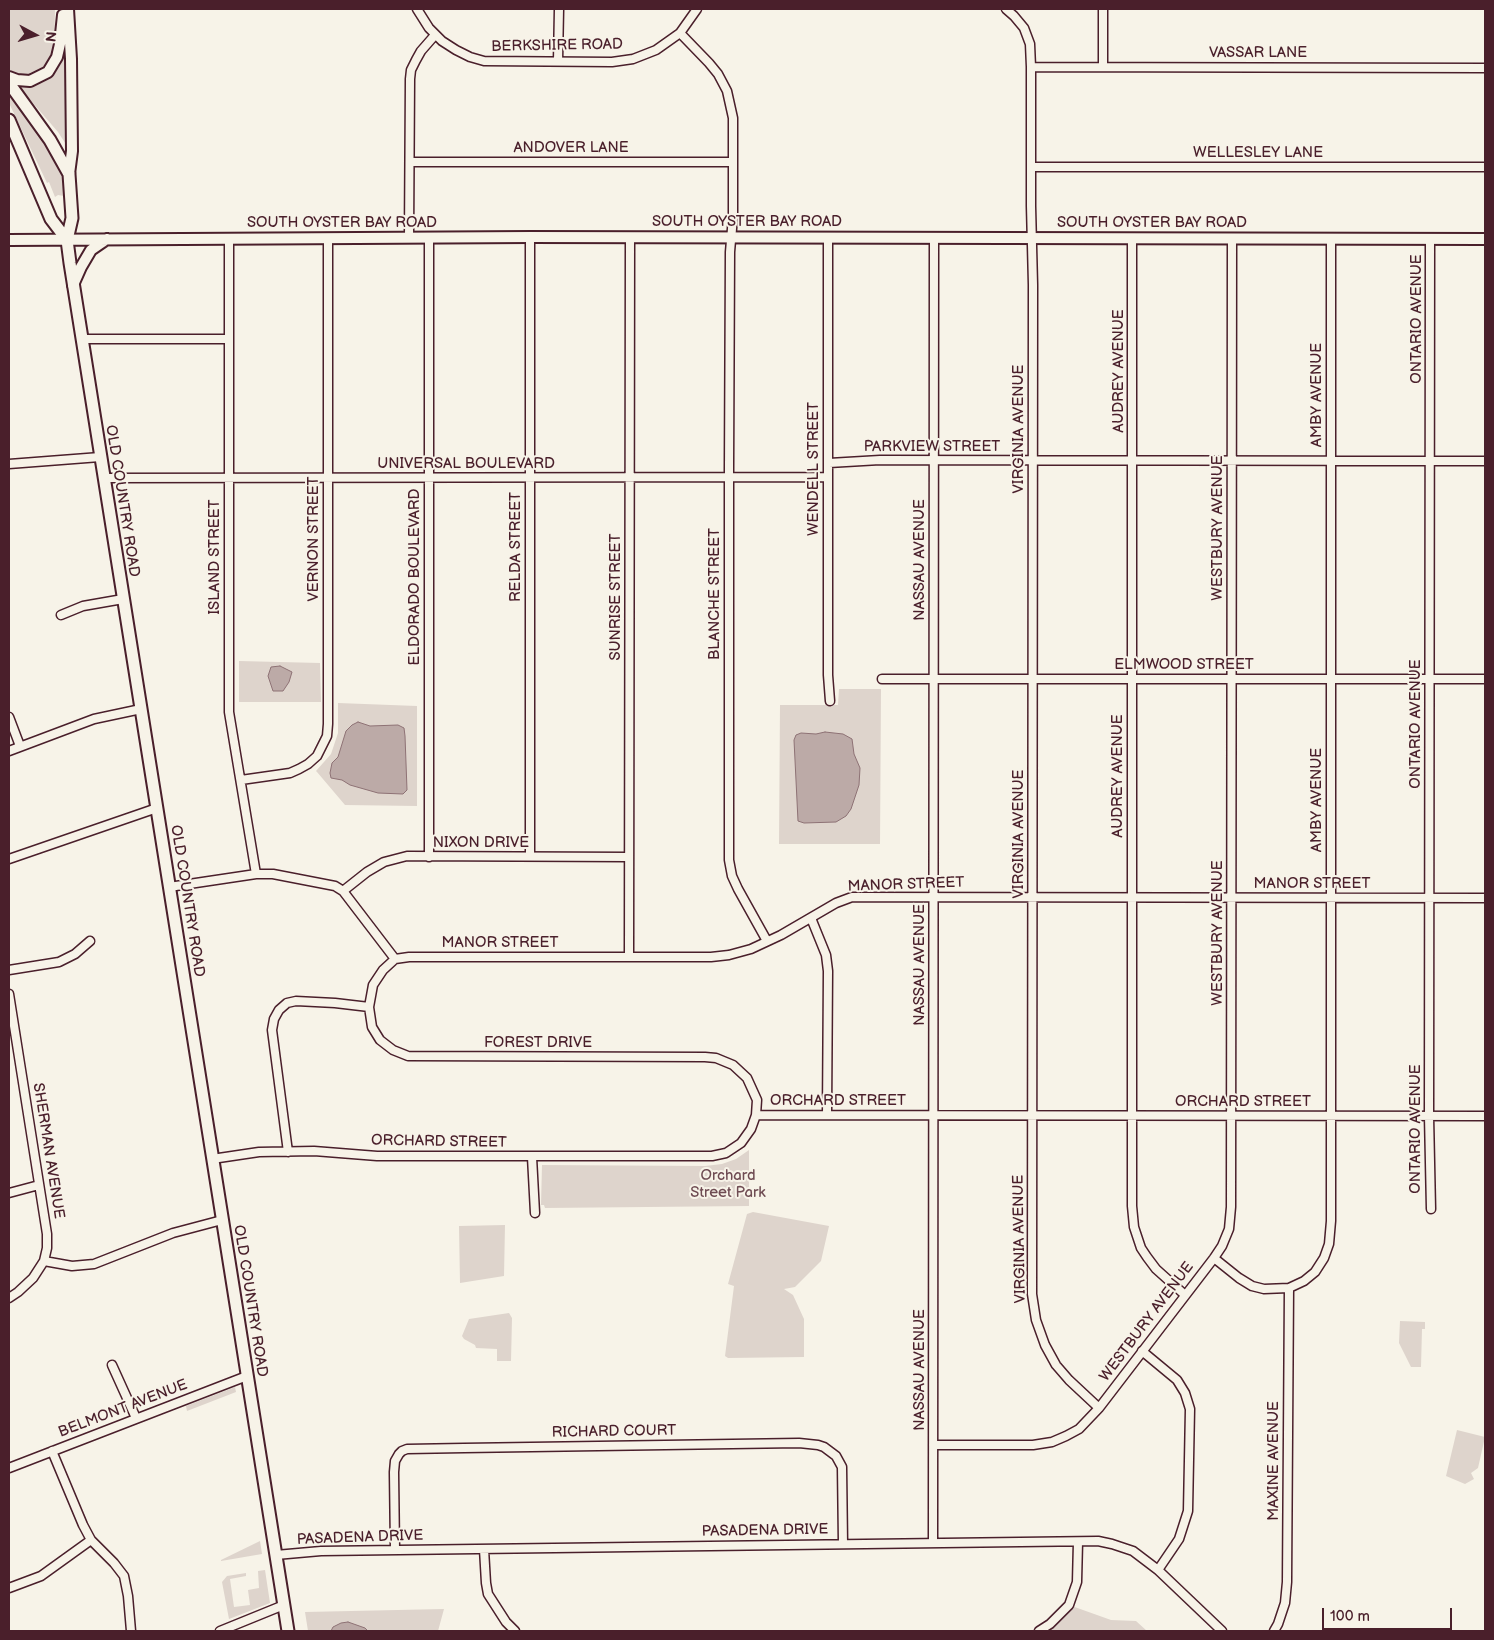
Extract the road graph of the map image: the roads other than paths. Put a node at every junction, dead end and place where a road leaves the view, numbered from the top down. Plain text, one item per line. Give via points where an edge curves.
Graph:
1 (64, 9) edge
2 (68, 9) edge
3 (417, 9) edge
4 (558, 9) edge
5 (697, 9) edge
6 (1006, 9) edge
7 (1103, 9) edge
8 (680, 33) junction
9 (435, 35) junction
10 (558, 61) junction
11 (1031, 67) junction
12 (1103, 67) junction
13 (1485, 68) edge
14 (9, 77) edge
15 (9, 83) edge
16 (9, 120) edge
17 (410, 162) junction
18 (733, 162) junction
19 (1031, 167) junction
20 (1485, 167) edge
21 (69, 174) junction
22 (409, 237) junction
23 (530, 237) junction
24 (630, 237) junction
25 (731, 237) junction
26 (828, 237) junction
27 (228, 238) junction
28 (328, 238) junction
29 (429, 238) junction
30 (934, 238) junction
31 (1032, 238) junction
32 (1132, 238) junction
33 (1232, 238) junction
34 (1331, 238) junction
35 (1430, 238) junction
36 (107, 239) junction
37 (1485, 239) edge
38 (9, 240) edge
39 (68, 240) junction
40 (73, 285) junction
41 (82, 339) junction
42 (228, 339) junction
43 (100, 457) junction
44 (934, 460) junction
45 (1033, 461) junction
46 (1132, 461) junction
47 (1232, 461) junction
48 (1331, 461) junction
49 (1430, 461) junction
50 (1485, 461) edge
51 (829, 463) junction
52 (9, 464) edge
53 (229, 477) junction
54 (328, 477) junction
55 (429, 477) junction
56 (828, 477) junction
57 (104, 478) junction
58 (530, 478) junction
59 (630, 478) junction
60 (729, 478) junction
61 (123, 599) junction
62 (61, 615) dead end
63 (882, 679) dead end
64 (934, 679) junction
65 (1033, 679) junction
66 (1132, 679) junction
67 (1232, 679) junction
68 (1331, 679) junction
69 (1430, 679) junction
70 (1485, 680) edge
71 (830, 701) dead end
72 (141, 709) junction
73 (9, 717) edge
74 (20, 746) junction
75 (9, 751) edge
76 (241, 780) junction
77 (157, 808) junction
78 (530, 856) junction
79 (429, 857) junction
80 (629, 857) junction
81 (9, 859) edge
82 (256, 874) junction
83 (169, 887) junction
84 (343, 891) junction
85 (934, 897) junction
86 (1033, 897) junction
87 (1132, 897) junction
88 (1231, 897) junction
89 (1331, 897) junction
90 (1430, 898) junction
91 (1485, 898) edge
92 (811, 918) junction
93 (90, 941) dead end
94 (767, 941) junction
95 (629, 957) junction
96 (395, 959) junction
97 (9, 970) edge
98 (9, 994) edge
99 (369, 1007) junction
100 (756, 1115) junction
101 (827, 1115) junction
102 (933, 1115) junction
103 (1132, 1115) junction
104 (1033, 1116) junction
105 (1231, 1116) junction
106 (1330, 1116) junction
107 (1430, 1116) junction
108 (1485, 1116) edge
109 (288, 1152) junction
110 (532, 1157) junction
111 (212, 1158) junction
112 (39, 1185) junction
113 (9, 1193) edge
114 (1431, 1209) dead end
115 (535, 1213) dead end
116 (222, 1220) junction
117 (1214, 1258) junction
118 (44, 1261) junction
119 (1290, 1288) junction
120 (1185, 1295) junction
121 (9, 1298) edge
122 (1142, 1352) junction
123 (112, 1365) dead end
124 (247, 1376) junction
125 (1099, 1408) junction
126 (136, 1418) junction
127 (933, 1444) junction
128 (52, 1450) junction
129 (9, 1468) edge
130 (91, 1540) junction
131 (1078, 1542) junction
132 (933, 1543) junction
133 (843, 1544) junction
134 (484, 1549) junction
135 (395, 1550) junction
136 (276, 1554) junction
137 (1158, 1570) junction
138 (9, 1588) edge
139 (284, 1605) junction
140 (512, 1630) edge
141 (131, 1631) edge
142 (220, 1631) edge
143 (288, 1631) edge
144 (1039, 1631) edge
145 (1222, 1631) edge
146 (1274, 1631) edge

1 - 14 main road via 60,44 52,68 30,81
2 - 21 main road via 72,150
3 - 9 street, BERKSHIRE ROAD
4 - 10 street
5 - 8 street, BERKSHIRE ROAD
6 - 11 street, VIRGINIA AVENUE via 1024,28 1030,44
7 - 12 street
8 - 10 street, BERKSHIRE ROAD via 656,50 633,59
8 - 18 street, BLANCHE STREET via 710,63 727,91 732,118
9 - 10 street, BERKSHIRE ROAD via 456,50 484,61
9 - 17 street via 411,70
11 - 12 street, VASSAR LANE
11 - 19 street, VIRGINIA AVENUE
12 - 13 street, VASSAR LANE
15 - 21 main road via 50,140
16 - 39 main road via 51,219
17 - 18 street, ANDOVER LANE
17 - 22 street
18 - 25 street, BLANCHE STREET
19 - 20 street, WELLESLEY LANE
19 - 31 street, VIRGINIA AVENUE
21 - 39 main road, OLD COUNTRY ROAD via 72,218
22 - 28 main road, SOUTH OYSTER BAY ROAD
22 - 29 main road, SOUTH OYSTER BAY ROAD
23 - 24 main road, SOUTH OYSTER BAY ROAD
23 - 29 main road, SOUTH OYSTER BAY ROAD
23 - 58 street, RELDA STREET
24 - 25 main road, SOUTH OYSTER BAY ROAD
24 - 59 street, SUNRISE STREET
25 - 26 main road, SOUTH OYSTER BAY ROAD
25 - 60 street, BLANCHE STREET
26 - 30 main road, SOUTH OYSTER BAY ROAD
26 - 51 street, WENDELL STREET
27 - 28 main road, SOUTH OYSTER BAY ROAD
27 - 36 main road, SOUTH OYSTER BAY ROAD
27 - 42 street, ISLAND STREET
28 - 54 street, VERNON STREET
29 - 55 street, ELDORADO BOULEVARD
30 - 31 main road, SOUTH OYSTER BAY ROAD
30 - 44 street, NASSAU AVENUE
31 - 32 main road, SOUTH OYSTER BAY ROAD
31 - 45 street, VIRGINIA AVENUE
32 - 33 main road, SOUTH OYSTER BAY ROAD
32 - 46 street, AUDREY AVENUE
33 - 34 main road, SOUTH OYSTER BAY ROAD
33 - 47 street, WESTBURY AVENUE
34 - 35 main road, SOUTH OYSTER BAY ROAD
34 - 48 street, AMBY AVENUE
35 - 37 main road, SOUTH OYSTER BAY ROAD
35 - 49 street, ONTARIO AVENUE
36 - 39 main road, SOUTH OYSTER BAY ROAD
36 - 40 main road via 91,250
38 - 39 main road, SOUTH OYSTER BAY ROAD
39 - 40 main road, OLD COUNTRY ROAD
40 - 41 main road, OLD COUNTRY ROAD
41 - 42 street
41 - 43 main road, OLD COUNTRY ROAD
42 - 53 street, ISLAND STREET
43 - 52 street
43 - 57 main road, OLD COUNTRY ROAD
44 - 45 street, PARKVIEW STREET
44 - 51 street, PARKVIEW STREET
44 - 64 street, NASSAU AVENUE
45 - 46 street, PARKVIEW STREET
45 - 65 street, VIRGINIA AVENUE
46 - 47 street, PARKVIEW STREET
46 - 66 street, AUDREY AVENUE
47 - 48 street, PARKVIEW STREET
47 - 67 street, WESTBURY AVENUE
48 - 49 street, PARKVIEW STREET
48 - 68 street, AMBY AVENUE
49 - 50 street, PARKVIEW STREET
49 - 69 street, ONTARIO AVENUE
51 - 56 street, WENDELL STREET
53 - 54 street, UNIVERSAL BOULEVARD
53 - 57 street, UNIVERSAL BOULEVARD
53 - 76 street, ISLAND STREET via 229,712
54 - 55 street, UNIVERSAL BOULEVARD
54 - 76 street, VERNON STREET via 327,736 317,756 299,769
55 - 58 street, UNIVERSAL BOULEVARD
55 - 79 street, ELDORADO BOULEVARD
56 - 60 street, UNIVERSAL BOULEVARD
56 - 71 street, WENDELL STREET
57 - 61 main road, OLD COUNTRY ROAD
58 - 59 street, UNIVERSAL BOULEVARD
58 - 78 street, RELDA STREET
59 - 60 street, UNIVERSAL BOULEVARD
59 - 80 street, SUNRISE STREET
60 - 94 street, BLANCHE STREET via 729,860 738,889
61 - 62 street via 83,606
61 - 72 main road, OLD COUNTRY ROAD
63 - 64 street, ELMWOOD STREET
64 - 65 street, ELMWOOD STREET
64 - 85 street, NASSAU AVENUE
65 - 66 street, ELMWOOD STREET
65 - 86 street, VIRGINIA AVENUE
66 - 67 street, ELMWOOD STREET
66 - 87 street, AUDREY AVENUE
67 - 68 street, ELMWOOD STREET
67 - 88 street, WESTBURY AVENUE
68 - 69 street, ELMWOOD STREET
68 - 89 street, AMBY AVENUE
69 - 70 street, ELMWOOD STREET
69 - 90 street, ONTARIO AVENUE
72 - 74 street via 94,719
72 - 77 main road, OLD COUNTRY ROAD
73 - 74 street
74 - 75 street
76 - 82 street, ISLAND STREET
77 - 81 street
77 - 83 main road, OLD COUNTRY ROAD
78 - 79 street, NIXON DRIVE
78 - 80 street, NIXON DRIVE
79 - 84 street, NIXON DRIVE via 407,856 384,862
80 - 95 street, SUNRISE STREET
82 - 83 street
82 - 84 street via 326,883
83 - 111 main road, OLD COUNTRY ROAD
84 - 96 street
85 - 86 street, MANOR STREET
85 - 92 street, MANOR STREET via 852,897 836,902
85 - 102 street, NASSAU AVENUE
86 - 87 street, MANOR STREET
86 - 104 street, VIRGINIA AVENUE
87 - 88 street, MANOR STREET
87 - 103 street, AUDREY AVENUE
88 - 89 street, MANOR STREET
88 - 105 street, WESTBURY AVENUE
89 - 90 street, MANOR STREET
89 - 106 street, AMBY AVENUE
90 - 91 street, MANOR STREET
90 - 107 street, ONTARIO AVENUE
92 - 94 street, MANOR STREET
92 - 101 street via 826,955 828,971
93 - 97 street via 59,962
94 - 95 street, MANOR STREET via 744,951 711,957
95 - 96 street, MANOR STREET
96 - 99 street, FOREST DRIVE via 373,985
98 - 112 street, SHERMAN AVENUE
99 - 100 street, FOREST DRIVE via 372,1027 380,1040 408,1056 716,1058 733,1065 747,1078 756,1100
99 - 109 street via 296,1001 279,1010 272,1030
100 - 101 street, ORCHARD STREET
100 - 110 street, ORCHARD STREET via 741,1143 726,1153 712,1156
101 - 102 street, ORCHARD STREET
102 - 104 street, ORCHARD STREET
102 - 127 street, NASSAU AVENUE
103 - 104 street, ORCHARD STREET
103 - 105 street, ORCHARD STREET
103 - 120 street, AUDREY AVENUE via 1134,1227 1142,1248 1156,1269
104 - 125 street, VIRGINIA AVENUE via 1032,1294 1036,1320 1056,1365
105 - 106 street, ORCHARD STREET
105 - 117 street, WESTBURY AVENUE via 1231,1214 1229,1229
106 - 107 street, ORCHARD STREET
106 - 119 street, AMBY AVENUE via 1329,1244 1315,1272
107 - 108 street, ORCHARD STREET
107 - 114 street, ONTARIO AVENUE
109 - 110 street, ORCHARD STREET
109 - 111 street, ORCHARD STREET
110 - 115 street
111 - 116 main road, OLD COUNTRY ROAD
112 - 113 street
112 - 118 street, SHERMAN AVENUE via 47,1234
116 - 118 street via 173,1233 94,1264 72,1266
116 - 124 main road, OLD COUNTRY ROAD
117 - 119 street, AMBY AVENUE via 1252,1286
117 - 120 street, WESTBURY AVENUE
118 - 121 street, SHERMAN AVENUE via 33,1278
119 - 146 street, MAXINE AVENUE via 1287,1582 1285,1603
120 - 122 street, WESTBURY AVENUE
122 - 125 street, WESTBURY AVENUE
122 - 137 street via 1177,1380 1190,1409 1188,1511 1179,1539
123 - 126 street
124 - 126 street, BELMONT AVENUE
124 - 136 main road, OLD COUNTRY ROAD
125 - 127 street, WESTBURY AVENUE via 1079,1429 1052,1442 1032,1445
126 - 128 street, BELMONT AVENUE
127 - 132 street, NASSAU AVENUE
128 - 129 street, BELMONT AVENUE
128 - 130 street
130 - 138 street via 40,1576
130 - 141 street via 124,1576
131 - 132 street, PASADENA DRIVE
131 - 137 street, PASADENA DRIVE via 1098,1541 1133,1551
131 - 144 street via 1077,1582 1069,1605
132 - 133 street, PASADENA DRIVE
133 - 134 street, PASADENA DRIVE
133 - 135 street, RICHARD COURT via 842,1467 836,1456 818,1445 464,1448 407,1449 399,1454 394,1472
134 - 135 street, PASADENA DRIVE
134 - 140 street via 488,1594
135 - 136 street, PASADENA DRIVE
136 - 139 main road, OLD COUNTRY ROAD
137 - 145 street, PASADENA DRIVE
139 - 142 street
139 - 143 main road, OLD COUNTRY ROAD

